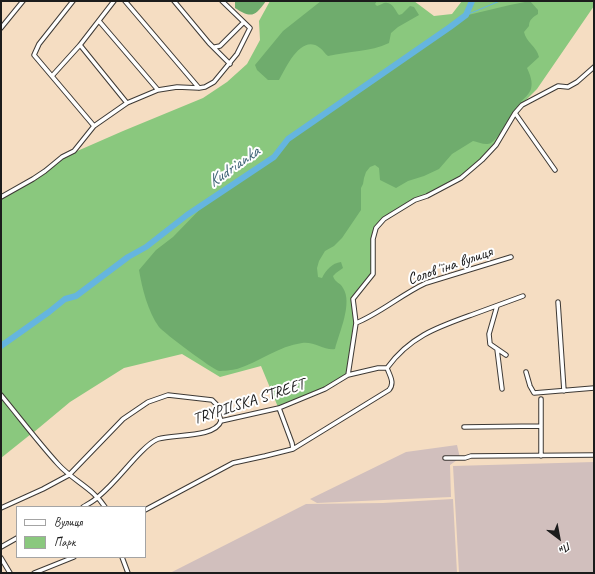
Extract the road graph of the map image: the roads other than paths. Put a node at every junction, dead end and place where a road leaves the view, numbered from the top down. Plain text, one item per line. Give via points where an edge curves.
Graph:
1 (24, 1) edge
2 (73, 1) edge
3 (114, 1) edge
4 (125, 1) edge
5 (174, 1) edge
6 (222, 1) edge
7 (99, 21) junction
8 (243, 23) junction
9 (1, 28) edge
10 (80, 45) junction
11 (214, 47) junction
12 (230, 64) junction
13 (594, 67) edge
14 (52, 76) junction
15 (199, 88) junction
16 (158, 90) junction
17 (127, 102) junction
18 (515, 113) junction
19 (94, 126) junction
20 (555, 170) dead end
21 (1, 197) edge
22 (511, 257) dead end
23 (523, 296) dead end
24 (558, 302) dead end
25 (497, 306) junction
26 (356, 323) junction
27 (497, 349) junction
28 (506, 355) dead end
29 (387, 368) junction
30 (526, 372) dead end
31 (348, 375) junction
32 (594, 388) edge
33 (502, 389) dead end
34 (564, 391) junction
35 (1, 395) edge
36 (541, 399) dead end
37 (279, 408) junction
38 (221, 421) junction
39 (541, 426) junction
40 (464, 427) dead end
41 (293, 449) junction
42 (594, 455) edge
43 (541, 456) junction
44 (444, 458) dead end
45 (69, 475) junction
46 (98, 497) junction
47 (84, 506) edge
48 (104, 506) edge
49 (1, 508) edge
50 (146, 509) edge
51 (16, 539) edge
52 (1, 547) edge
53 (1, 558) edge
54 (72, 558) edge
55 (122, 558) edge
56 (10, 573) edge
57 (34, 573) edge
58 (128, 573) edge

1 - 9 street
2 - 14 street via 34,55
3 - 7 street
4 - 15 street
5 - 11 street
6 - 8 street
7 - 10 street
7 - 16 street
8 - 11 street via 220,46
8 - 12 street via 250,28
10 - 14 street
10 - 17 street
11 - 12 street
12 - 15 street via 214,82
13 - 18 street via 577,82 568,87 558,86 522,105
14 - 19 street
15 - 16 street via 177,87
16 - 17 street
17 - 19 street
18 - 20 street
18 - 26 street via 496,144 470,171 427,196 415,200 384,219 376,228 373,238 374,271 354,299
19 - 21 street via 74,151
22 - 26 street, Соловʼїна вулиця via 426,283
23 - 25 street
24 - 34 street
25 - 27 street via 489,334 490,344
25 - 29 street via 425,333 407,346
26 - 31 street
27 - 28 street
27 - 33 street
29 - 31 street, TRYPILSKA STREET
29 - 41 street via 392,382 389,390
30 - 34 street via 534,393
31 - 37 street, TRYPILSKA STREET via 325,389
32 - 34 street
35 - 45 street
36 - 39 street
37 - 38 street, TRYPILSKA STREET
37 - 41 street
38 - 45 street via 216,404 212,400 168,395 148,402 123,419
38 - 46 street, TRYPILSKA STREET via 205,433 157,439
39 - 40 street
39 - 43 street
41 - 50 street via 232,463
42 - 43 street
43 - 44 street
45 - 46 street
45 - 49 street
46 - 47 street, TRYPILSKA STREET
46 - 48 street
51 - 52 street
53 - 56 street
54 - 57 street
55 - 58 street

